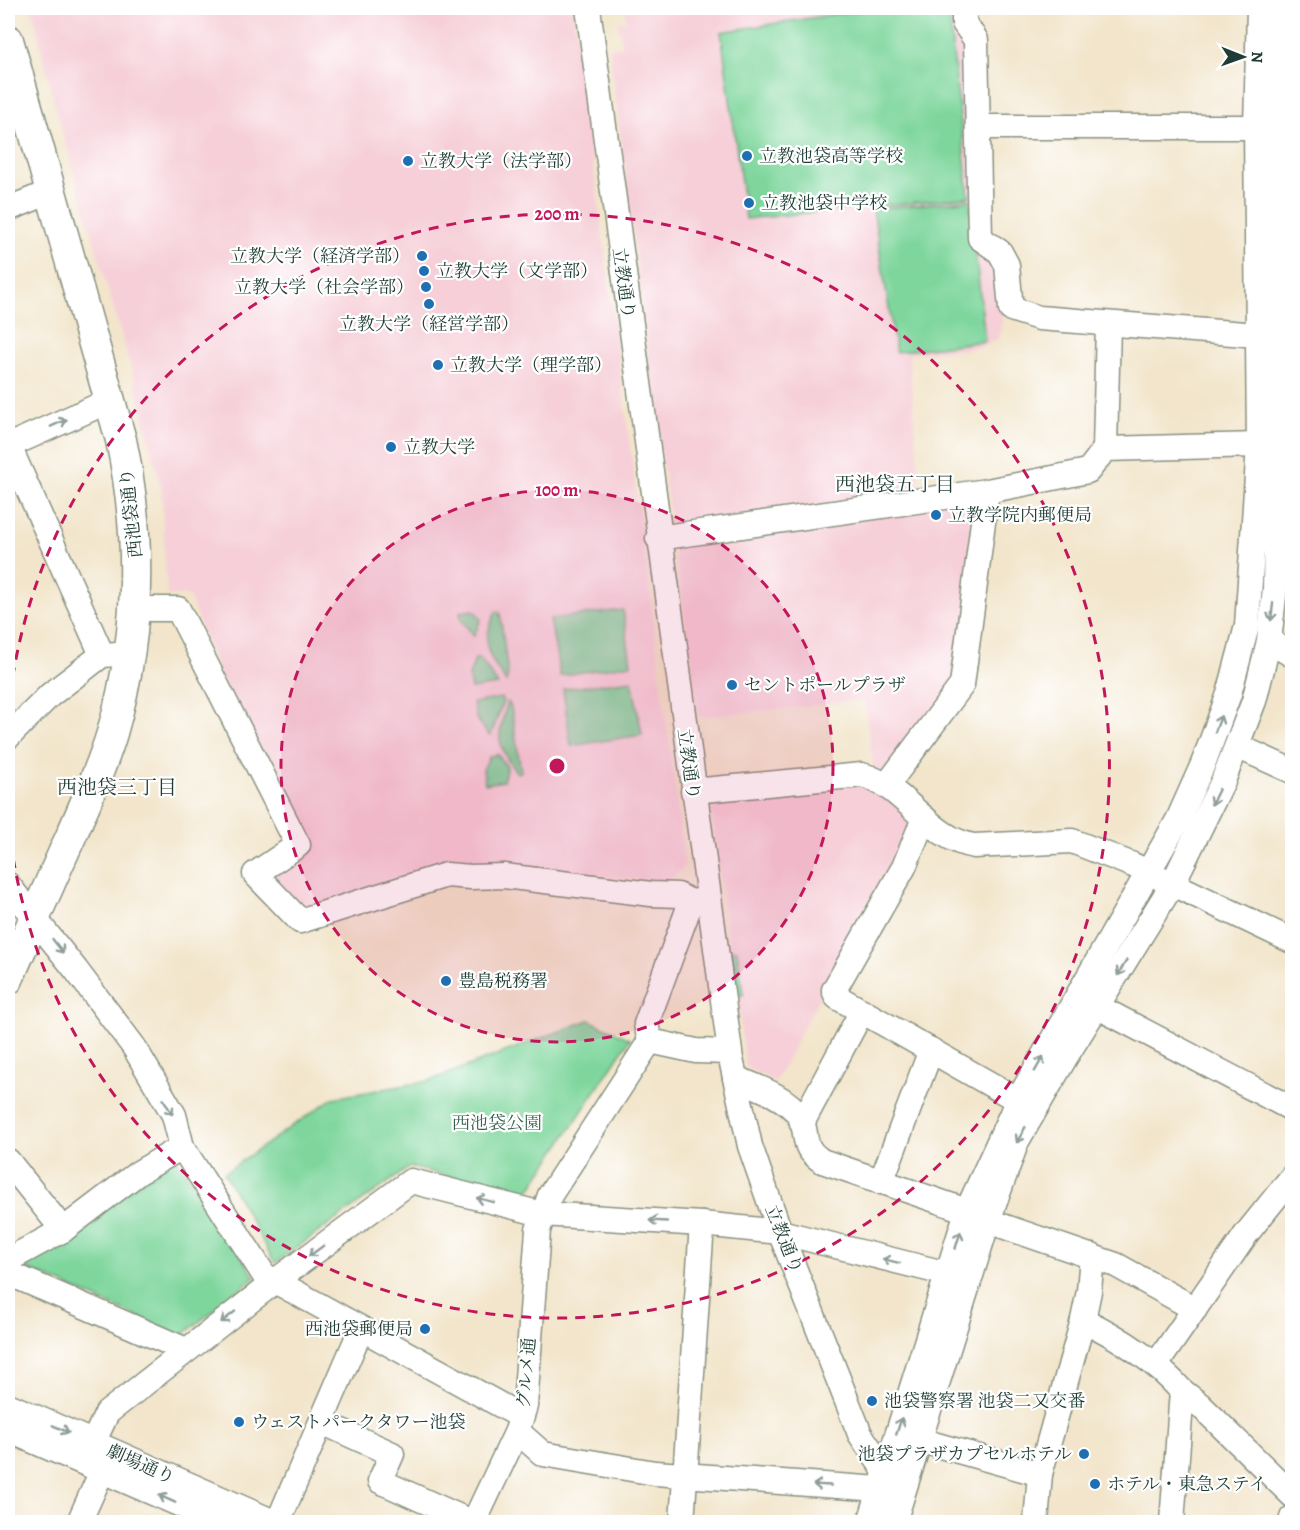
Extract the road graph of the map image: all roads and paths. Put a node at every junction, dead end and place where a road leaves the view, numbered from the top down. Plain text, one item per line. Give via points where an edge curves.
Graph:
1 (588, 8) edge
2 (964, 8) edge
3 (1259, 8) edge
4 (1279, 8) edge
5 (8, 40) edge
6 (979, 127) junction
7 (1256, 127) junction
8 (50, 192) junction
9 (8, 209) edge
10 (1108, 324) junction
11 (1258, 335) junction
12 (111, 400) junction
13 (1285, 403) edge
14 (8, 445) edge
15 (1259, 445) junction
16 (1105, 449) junction
17 (987, 490) junction
18 (658, 538) junction
19 (136, 609) junction
20 (1269, 641) junction
21 (116, 654) junction
22 (1293, 655) edge
23 (8, 737) edge
24 (1248, 751) dead end
25 (1293, 771) edge
26 (887, 785) junction
27 (693, 791) junction
28 (924, 818) junction
29 (1148, 873) junction
30 (8, 885) edge
31 (1172, 885) junction
32 (699, 901) junction
33 (35, 917) junction
34 (1293, 941) edge
35 (8, 979) edge
36 (1098, 1007) junction
37 (862, 1011) junction
38 (650, 1041) junction
39 (931, 1050) junction
40 (729, 1052) junction
41 (735, 1078) junction
42 (1018, 1100) junction
43 (1293, 1109) edge
44 (802, 1123) junction
45 (182, 1147) junction
46 (8, 1161) edge
47 (1293, 1177) edge
48 (881, 1182) junction
49 (967, 1211) junction
50 (542, 1214) junction
51 (988, 1221) junction
52 (702, 1224) junction
53 (63, 1230) junction
54 (780, 1232) junction
55 (1092, 1256) junction
56 (8, 1260) edge
57 (8, 1273) edge
58 (948, 1274) junction
59 (274, 1282) junction
60 (1195, 1309) junction
61 (1083, 1320) junction
62 (361, 1329) junction
63 (186, 1350) junction
64 (1156, 1365) junction
65 (1182, 1391) junction
66 (8, 1405) edge
67 (322, 1422) junction
68 (520, 1424) junction
69 (8, 1430) edge
70 (919, 1440) junction
71 (93, 1443) junction
72 (102, 1471) junction
73 (1040, 1474) junction
74 (685, 1477) junction
75 (890, 1481) junction
76 (1293, 1495) edge
77 (1293, 1518) edge
78 (79, 1522) edge
79 (220, 1522) edge
80 (276, 1522) edge
81 (473, 1522) edge
82 (682, 1522) edge
83 (870, 1522) edge
84 (894, 1522) edge
85 (1036, 1522) edge
86 (1173, 1522) edge
87 (1291, 1522) edge

1 - 18 street, 立教通り
2 - 6 street via 964,23 976,40
3 - 7 street
4 - 13 street
5 - 8 main road, 西池袋通り
6 - 7 street
6 - 10 street via 980,238 1000,252 1006,265 1011,309 1039,318
7 - 11 street
8 - 9 street
8 - 12 main road, 西池袋通り
10 - 11 street
10 - 16 street
11 - 15 street
14 -> 12 street
12 - 19 main road, 西池袋通り via 132,502
13 -> 20 street
14 - 21 street
15 - 16 street
29 -> 15 street via 1203,764 1229,694 1247,626
16 - 17 street via 1089,471
17 - 18 street
17 - 26 street via 962,685
18 - 27 street, 立教通り
19 - 21 main road, 西池袋通り
19 - 32 street via 178,609 298,845 255,874 300,921 446,874 471,878 504,876 678,895
20 - 22 street
20 -> 31 street via 1254,701 1223,781
21 - 23 street via 50,695
21 - 33 main road, 西池袋通り via 112,734
24 - 25 street
26 - 27 street via 855,775
26 - 28 street
27 - 32 street, 立教通り
28 - 29 street via 962,844 1072,841
28 - 37 street via 904,867 834,990 837,997
29 - 31 street
42 -> 29 street
30 - 33 street
31 - 34 street
31 -> 36 street
32 - 38 street via 646,1024
32 - 40 street, 立教通り
33 - 35 main road, 西池袋通り
33 -> 45 street via 134,1047 174,1115
36 - 43 street
36 -> 51 street via 1017,1141
37 - 39 street
37 - 44 street
38 - 40 street via 696,1051
38 - 50 street, グルメ通
39 - 42 street
39 - 48 street
40 - 41 street, 立教通り
41 - 44 street via 757,1086 795,1110
41 - 54 street, 立教通り via 750,1146
42 - 49 street
44 - 48 street via 811,1154
45 - 53 street via 138,1173
45 - 59 street via 264,1275
46 - 53 street
47 - 60 street via 1247,1233
48 - 49 street
58 -> 49 street
52 -> 50 street
50 -> 59 street via 411,1180
50 - 68 street, グルメ通
51 - 55 street
51 - 70 street
52 - 54 street
52 - 74 street
53 - 56 street
58 -> 54 street
54 - 75 street, 立教通り via 860,1434
55 - 60 street
55 - 61 street
57 - 63 street
75 -> 58 street
59 - 62 street
59 -> 63 street
60 - 64 street
61 - 64 street
61 - 73 street
62 - 67 street
62 - 68 street
63 - 71 street via 107,1413
64 - 65 street
65 - 76 street
65 - 86 street
66 -> 71 street, 劇場通り
67 - 80 street
67 - 81 street via 392,1454 380,1481
68 - 74 street via 543,1454
68 - 81 street, グルメ通
69 - 72 street, 劇場通り
70 - 73 street
70 - 75 street
71 - 72 street
71 - 80 street, 劇場通り
72 - 78 street
79 -> 72 street, 劇場通り
73 - 85 street
75 -> 74 street
74 - 82 street
75 - 83 street
75 - 84 street
77 - 87 street

